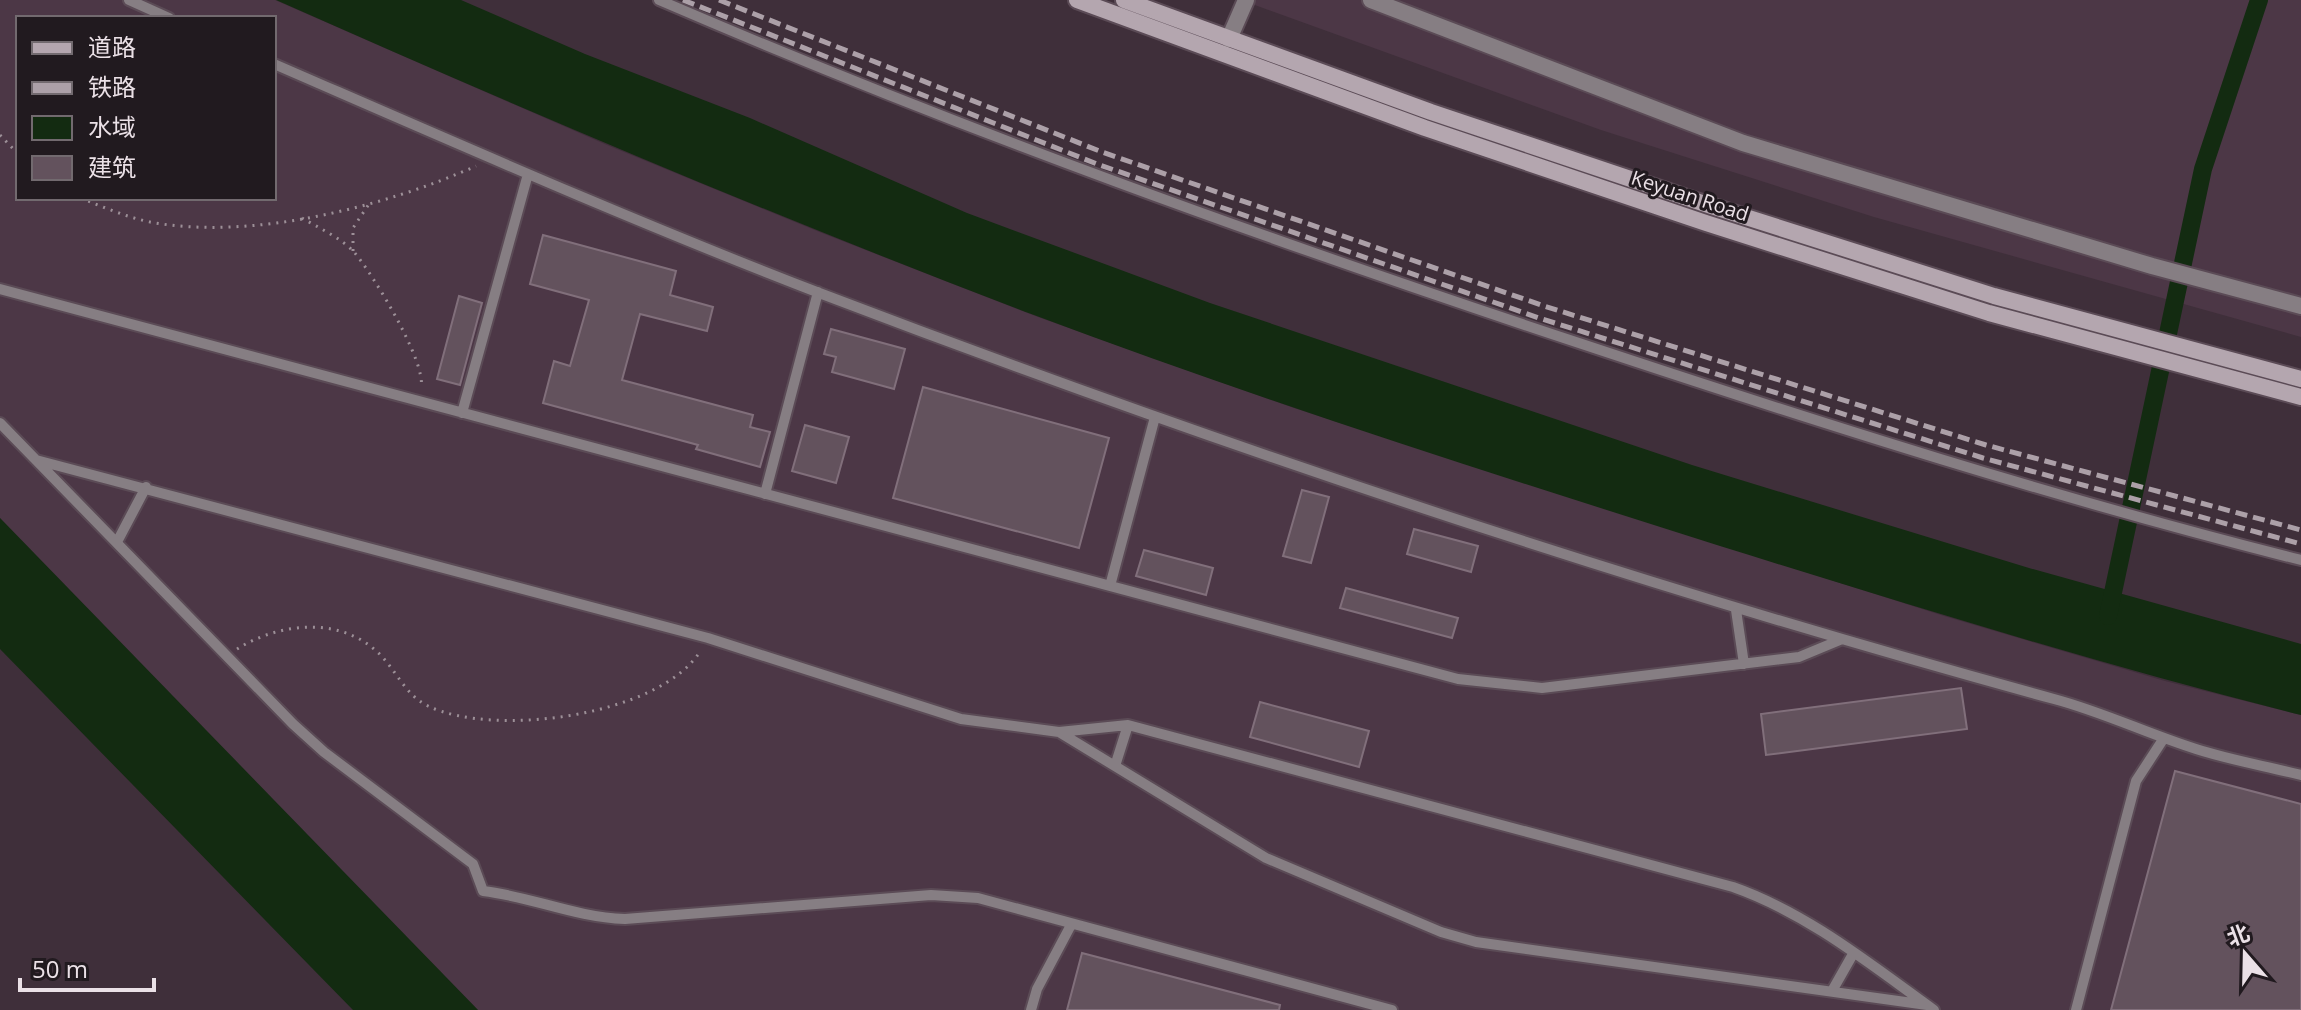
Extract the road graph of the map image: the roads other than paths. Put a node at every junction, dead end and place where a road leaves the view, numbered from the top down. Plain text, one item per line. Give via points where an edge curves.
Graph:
1 (129, 0) edge
2 (659, 0) edge
3 (1077, 0) edge
4 (1124, 0) edge
5 (1246, 0) edge
6 (1371, 0) edge
7 (165, 16) edge
8 (1227, 47) junction
9 (276, 65) edge
10 (528, 174) junction
11 (0, 289) edge
12 (818, 292) junction
13 (2301, 306) edge
14 (2173, 353) junction
15 (2301, 379) edge
16 (2301, 397) edge
17 (462, 413) junction
18 (1155, 417) junction
19 (0, 423) edge
20 (36, 460) junction
21 (146, 487) junction
22 (765, 494) junction
23 (117, 542) junction
24 (2301, 560) edge
25 (1110, 586) junction
26 (1736, 610) junction
27 (1840, 640) junction
28 (1744, 664) junction
29 (1128, 725) junction
30 (1059, 732) junction
31 (2164, 738) junction
32 (1115, 766) junction
33 (2301, 775) edge
34 (1071, 925) junction
35 (1853, 954) junction
36 (1832, 991) junction
37 (1930, 1008) edge
38 (1031, 1010) edge
39 (1392, 1010) edge
40 (2076, 1010) edge

1 - 7 lane
2 - 24 lane via 1258,236 1789,413 2092,506
3 - 8 street, Keyuan Road
4 - 8 street, Keyuan Road
5 - 8 street
6 - 13 street via 1743,143
8 - 14 street, Keyuan Road
9 - 10 lane
10 - 12 lane
10 - 17 lane
11 - 17 lane
12 - 18 lane
12 - 22 lane
14 - 15 street, Keyuan Road
14 - 16 street, Keyuan Road
17 - 22 lane
18 - 25 lane
18 - 26 lane
19 - 20 lane
20 - 21 lane
20 - 23 lane
21 - 23 lane
21 - 30 lane via 708,638 961,719
22 - 25 lane
23 - 34 lane via 324,752 473,864 483,891 526,896 574,914 625,919 954,895
25 - 28 lane via 1500,686 1542,688
26 - 27 lane
26 - 28 lane
27 - 28 lane via 1799,657
27 - 31 lane via 2105,713
29 - 30 lane
29 - 32 lane
29 - 35 lane via 1733,887 1802,917
30 - 32 lane
31 - 33 lane
31 - 40 lane via 2136,781
32 - 36 lane via 1266,858 1441,932 1511,949
34 - 38 lane
34 - 39 lane
35 - 36 lane
35 - 37 lane
36 - 37 lane

